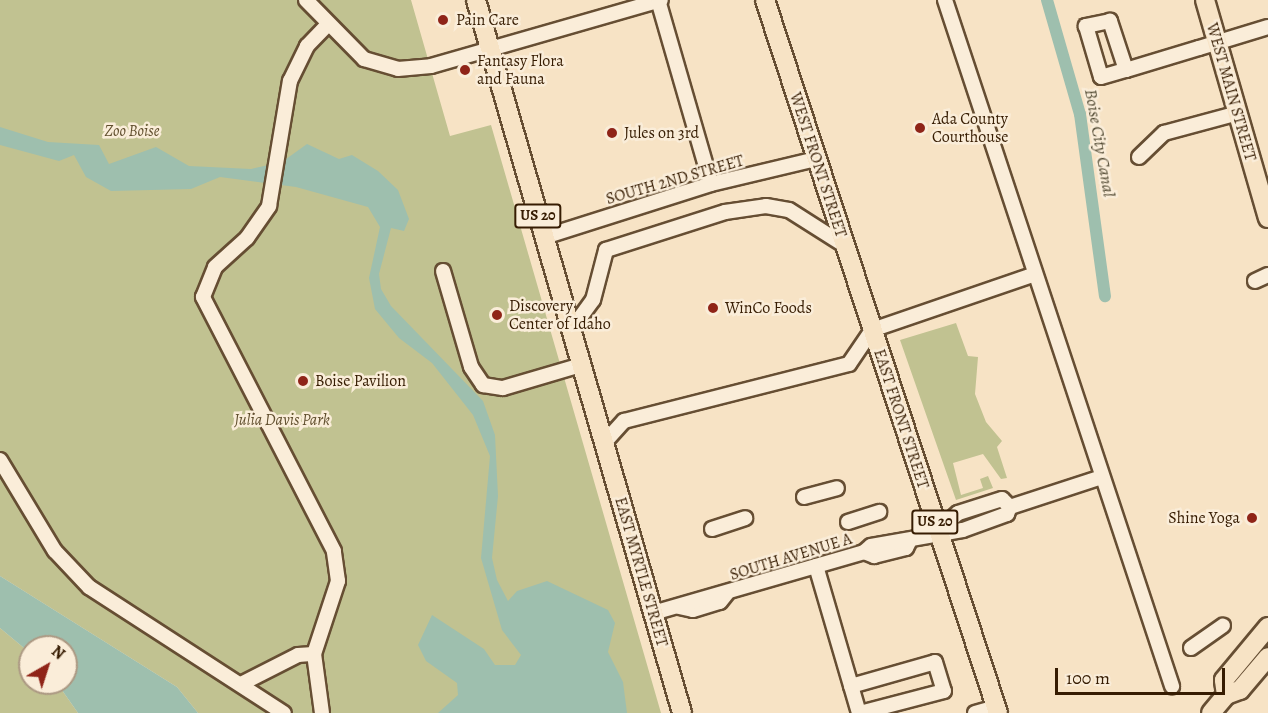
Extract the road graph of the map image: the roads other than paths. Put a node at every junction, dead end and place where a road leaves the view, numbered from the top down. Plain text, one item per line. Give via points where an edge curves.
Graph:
1 (306, 0) edge
2 (476, 0) edge
3 (659, 0) edge
4 (765, 0) edge
5 (945, 0) edge
6 (1205, 0) edge
7 (327, 25) junction
8 (1268, 27) edge
9 (1217, 42) junction
10 (490, 49) junction
11 (1126, 70) dead end
12 (1238, 113) junction
13 (1139, 157) dead end
14 (816, 159) junction
15 (711, 184) junction
16 (1268, 218) edge
17 (544, 237) junction
18 (844, 244) junction
19 (443, 271) dead end
20 (1033, 275) junction
21 (571, 330) junction
22 (872, 330) junction
23 (581, 364) junction
24 (602, 437) junction
25 (0, 460) edge
26 (1102, 477) junction
27 (837, 488) dead end
28 (804, 497) dead end
29 (879, 512) dead end
30 (745, 518) dead end
31 (848, 522) dead end
32 (712, 529) dead end
33 (938, 531) junction
34 (816, 566) junction
35 (653, 613) junction
36 (1224, 626) dead end
37 (1268, 627) edge
38 (1268, 644) edge
39 (1191, 648) dead end
40 (314, 654) junction
41 (1246, 654) junction
42 (1268, 657) edge
43 (241, 684) junction
44 (851, 686) junction
45 (1172, 686) dead end
46 (1226, 695) junction
47 (997, 710) edge
48 (284, 713) edge
49 (322, 713) edge
50 (682, 713) edge
51 (859, 713) edge
52 (975, 713) edge
53 (1211, 713) edge

1 - 7 street
2 - 10 main road, US 20
3 - 10 street
3 - 15 street
4 - 14 main road, WEST FRONT STREET / US 20
5 - 20 street
6 - 9 main road, WEST MAIN STREET
7 - 10 street via 364,59 382,67 431,66
7 - 40 street via 296,62 274,152 270,191 259,224 214,267 203,297 334,551 338,581
8 - 9 street
9 - 11 street
9 - 12 main road, WEST MAIN STREET
10 - 17 main road, US 20
12 - 13 street via 1164,133
12 - 16 main road, WEST MAIN STREET
14 - 15 street, SOUTH 2ND STREET
14 - 18 main road, WEST FRONT STREET / US 20
15 - 17 street, SOUTH 2ND STREET
17 - 21 main road, US 20
18 - 21 street via 789,210 766,206 725,212 606,250 593,300
18 - 22 main road, WEST FRONT STREET / US 20
19 - 23 street via 471,368 483,385 503,388
20 - 22 street
20 - 26 street
21 - 23 main road, US 20
22 - 24 street via 858,356 835,369 823,366 644,415 624,421
22 - 33 main road, EAST FRONT STREET / US 20
23 - 24 main road, US 20
24 - 35 main road, EAST MYRTLE STREET / US 20
25 - 43 street via 73,572
26 - 33 street via 1010,507 1002,499 958,513
26 - 45 street
27 - 28 street
29 - 31 street
30 - 32 street
33 - 34 street, SOUTH AVENUE A via 910,540 904,537
33 - 47 main road, EAST FRONT STREET / US 20
34 - 35 street, SOUTH AVENUE A
34 - 44 street
35 - 50 main road, EAST MYRTLE STREET / US 20
36 - 39 street
37 - 41 main road
38 - 41 main road via 1253,657
40 - 43 street via 298,655
40 - 49 street
41 - 46 main road via 1224,680
42 - 46 main road via 1240,690
43 - 48 street
44 - 51 street
44 - 51 street via 935,662 944,692
46 - 53 main road
47 - 52 street

